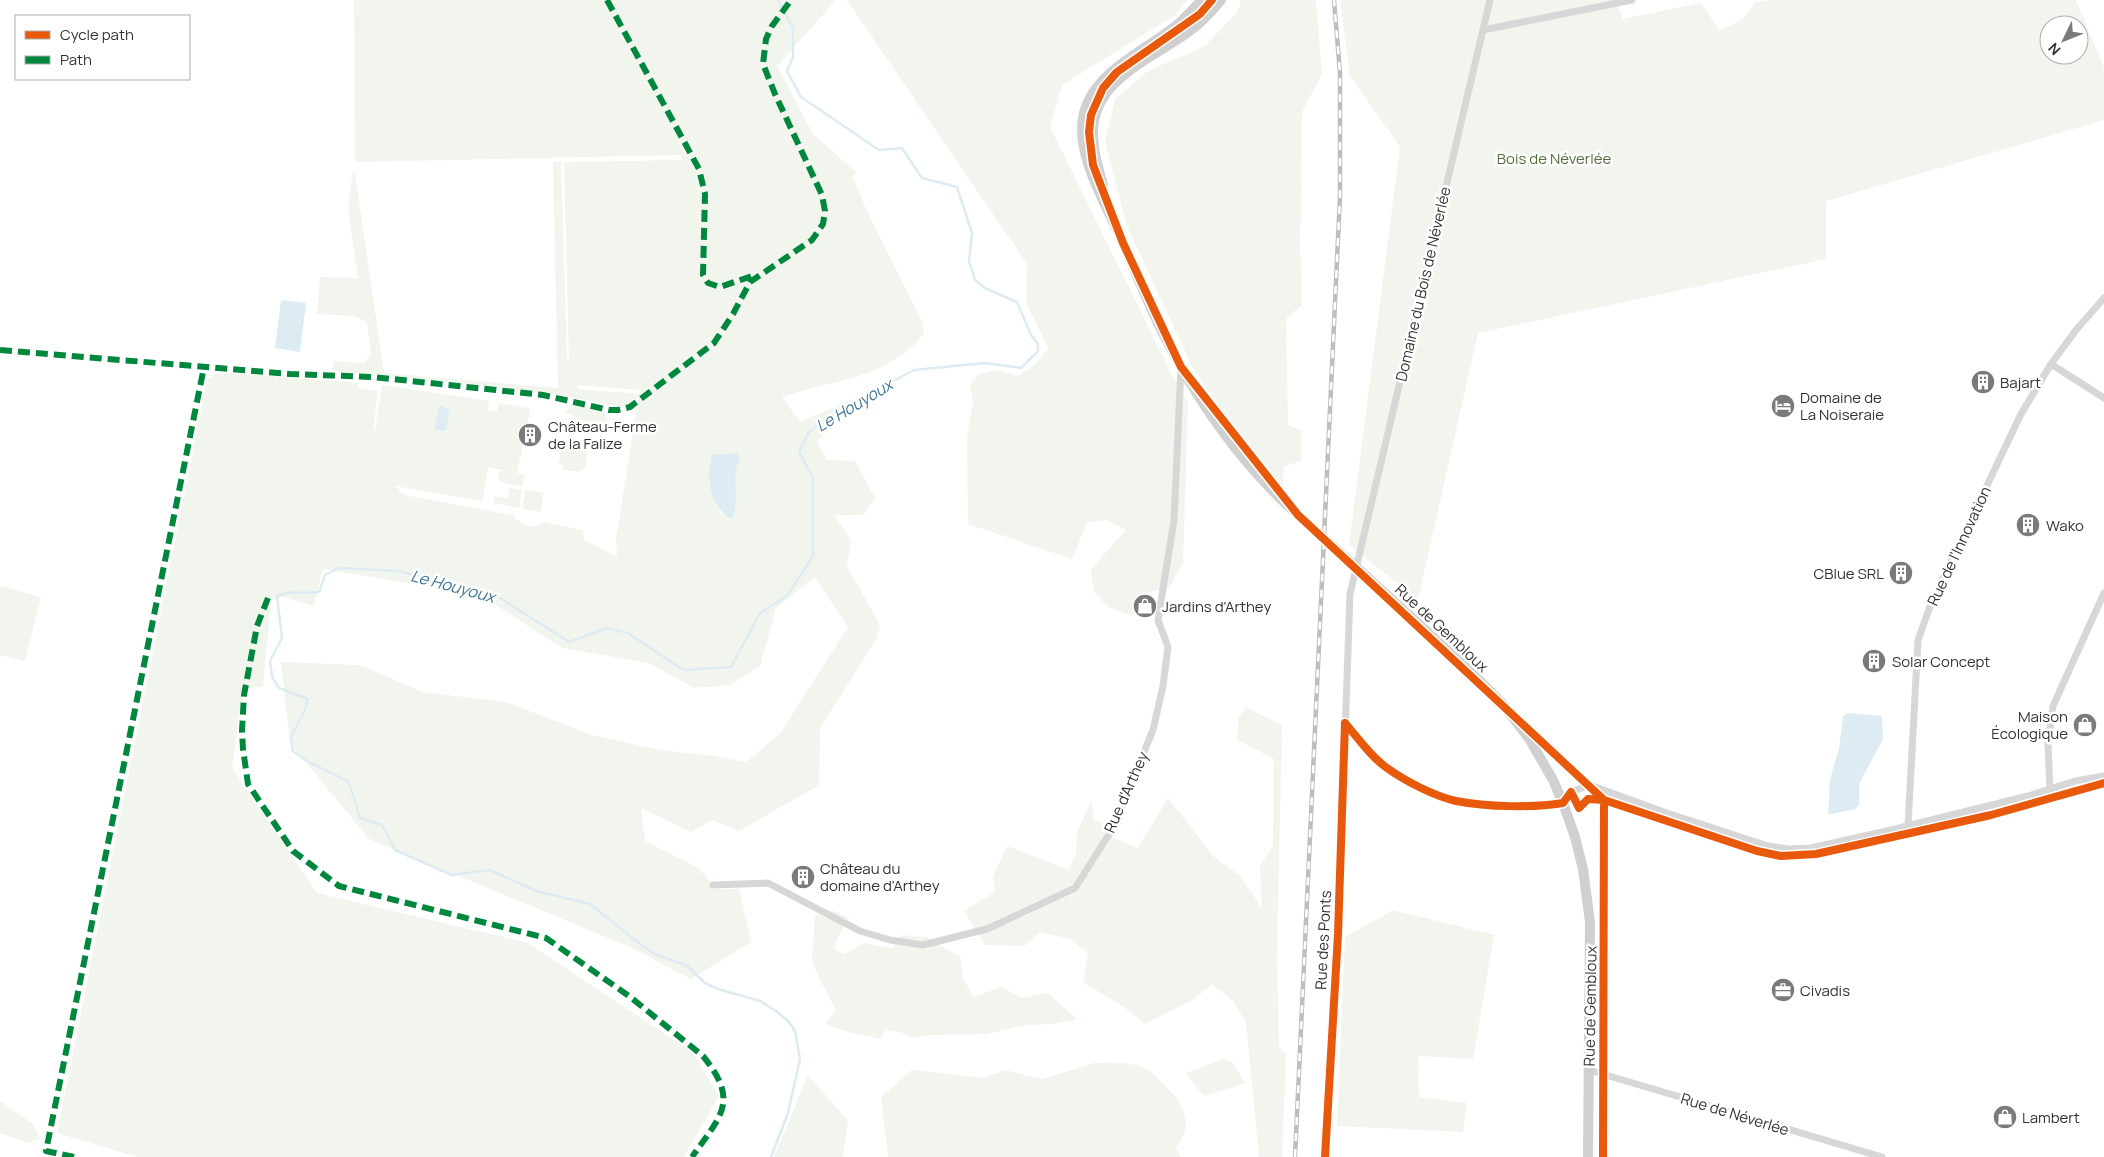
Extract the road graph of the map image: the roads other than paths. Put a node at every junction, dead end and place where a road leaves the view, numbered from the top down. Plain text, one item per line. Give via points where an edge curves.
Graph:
1 (1202, 0) edge
2 (1221, 0) edge
3 (1490, 0) edge
4 (1632, 0) edge
5 (1483, 30) junction
6 (1123, 243) junction
7 (2104, 298) edge
8 (2051, 364) junction
9 (1180, 367) junction
10 (2104, 398) edge
11 (1356, 567) junction
12 (2104, 593) edge
13 (1345, 723) junction
14 (2104, 776) edge
15 (2050, 790) junction
16 (1563, 803) junction
17 (1908, 826) junction
18 (713, 885) dead end
19 (1589, 1070) junction
20 (1325, 1157) edge
21 (1588, 1157) edge
22 (1882, 1157) edge

1 - 6 main road via 1178,24 1108,75 1095,90 1084,113 1084,150
2 - 6 main road via 1192,29 1127,72 1109,90 1098,108 1093,131 1094,152
3 - 5 street, Domaine du Bois de Néverlée
4 - 5 street
5 - 11 street, Domaine du Bois de Néverlée
6 - 9 main road, Rue de Gembloux
7 - 8 street, Rue de l'Innovation
8 - 10 street
8 - 17 street, Rue de l'Innovation via 2021,414 1932,601 1918,640
9 - 11 main road, Rue de Gembloux, bridge via 1240,454 1276,496
9 - 18 street, Rue d'Arthey via 1174,520 1158,620 1168,647 1163,686 1154,730 1113,828 1075,888 987,928 923,945 860,931 768,883
11 - 13 street, Rue des Ponts via 1350,594
11 - 16 main road, Rue de Gembloux via 1502,704 1530,740
12 - 15 street via 2053,706 2048,744
13 - 16 street via 1385,767 1412,784 1454,800 1505,805
13 - 20 street, Rue des Ponts via 1338,934
14 - 15 street
15 - 17 street
16 - 17 street via 1572,792 1590,784 1664,812 1789,849 1811,848
16 - 19 main road, Rue de Gembloux via 1583,869 1590,922
19 - 21 main road, Rue de Gembloux
19 - 22 street, Rue de Néverlée

